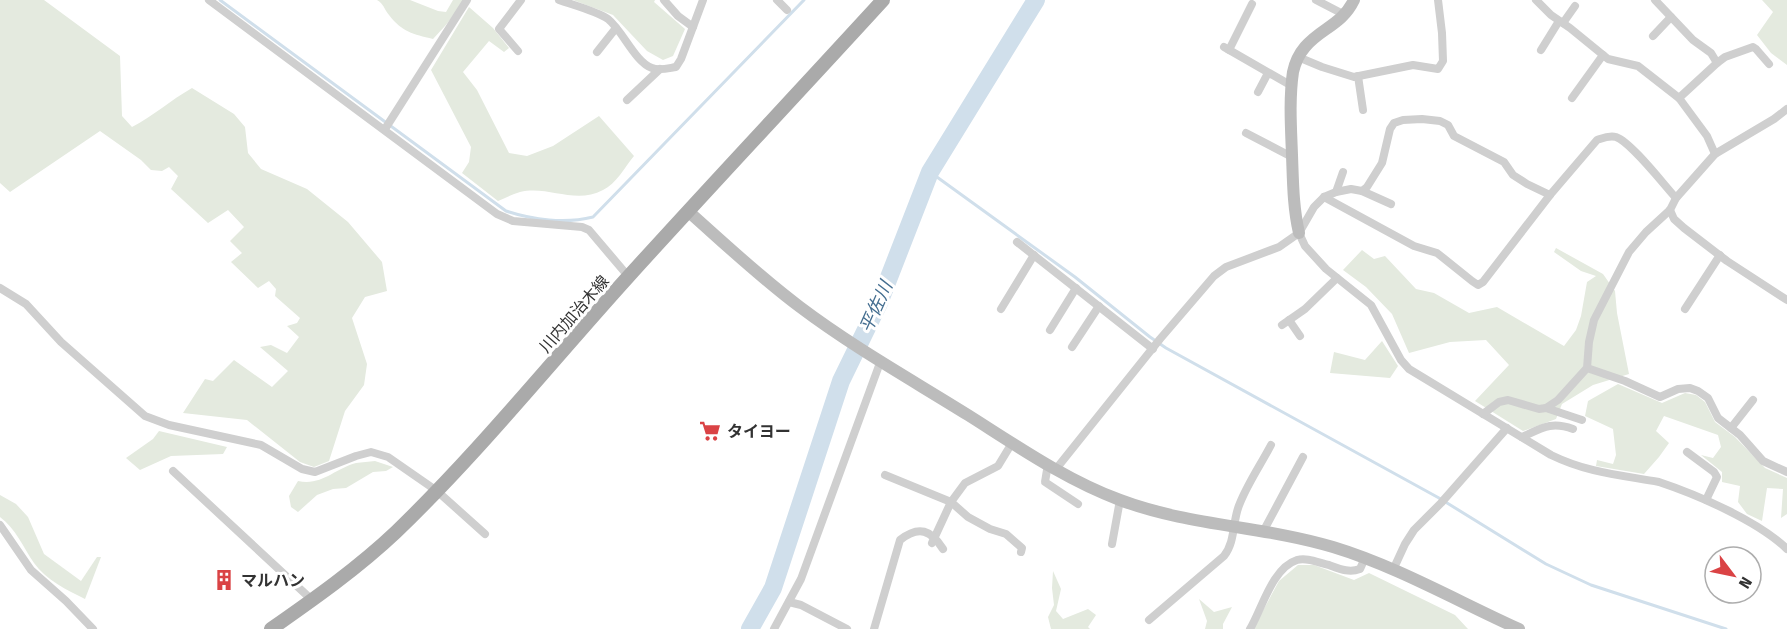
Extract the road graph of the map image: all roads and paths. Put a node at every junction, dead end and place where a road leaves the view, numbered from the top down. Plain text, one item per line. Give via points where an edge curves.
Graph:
1 (209, 0) edge
2 (467, 0) edge
3 (521, 0) edge
4 (559, 0) edge
5 (664, 0) edge
6 (703, 0) edge
7 (777, 0) edge
8 (883, 0) edge
9 (1316, 0) edge
10 (1354, 0) edge
11 (1438, 0) edge
12 (1536, 0) edge
13 (1655, 0) edge
14 (1252, 3) dead end
15 (1575, 6) dead end
16 (787, 10) dead end
17 (1345, 15) junction
18 (1671, 17) junction
19 (1561, 22) junction
20 (693, 27) junction
21 (616, 28) junction
22 (1653, 36) dead end
23 (1541, 50) dead end
24 (518, 51) dead end
25 (597, 52) dead end
26 (1603, 55) junction
27 (1298, 57) junction
28 (1717, 63) junction
29 (1769, 64) dead end
30 (660, 69) junction
31 (1268, 73) junction
32 (1359, 76) junction
33 (1292, 86) junction
34 (1258, 92) dead end
35 (1572, 98) dead end
36 (1679, 98) junction
37 (627, 100) dead end
38 (1787, 109) edge
39 (1363, 111) dead end
40 (387, 126) junction
41 (1246, 133) dead end
42 (1714, 154) junction
43 (1292, 157) junction
44 (1343, 172) dead end
45 (1362, 191) junction
46 (1336, 192) junction
47 (1551, 195) junction
48 (1324, 197) junction
49 (1676, 198) junction
50 (1391, 204) dead end
51 (1670, 210) junction
52 (689, 212) junction
53 (1299, 233) junction
54 (1017, 242) dead end
55 (1034, 255) junction
56 (1720, 255) junction
57 (628, 276) junction
58 (1337, 278) junction
59 (0, 288) edge
60 (1076, 288) junction
61 (1787, 300) edge
62 (1099, 306) junction
63 (1000, 309) dead end
64 (1685, 309) dead end
65 (1050, 330) dead end
66 (1300, 336) dead end
67 (1156, 345) junction
68 (1072, 347) dead end
69 (878, 359) junction
70 (1587, 368) junction
71 (1753, 400) dead end
72 (1546, 408) junction
73 (1752, 411) dead end
74 (1484, 414) junction
75 (1582, 420) dead end
76 (1507, 428) junction
77 (1573, 429) dead end
78 (1733, 430) junction
79 (1522, 437) junction
80 (1012, 443) junction
81 (1271, 445) dead end
82 (1687, 452) dead end
83 (1303, 457) dead end
84 (1052, 467) junction
85 (173, 471) dead end
86 (1787, 472) edge
87 (885, 475) dead end
88 (437, 491) junction
89 (1120, 500) junction
90 (1706, 500) junction
91 (951, 502) junction
92 (1078, 504) dead end
93 (0, 525) edge
94 (1233, 528) junction
95 (1263, 532) junction
96 (485, 534) dead end
97 (933, 539) junction
98 (1112, 544) dead end
99 (943, 549) dead end
100 (1787, 549) edge
101 (1021, 552) dead end
102 (1365, 558) junction
103 (1392, 570) junction
104 (312, 600) junction
105 (789, 602) junction
106 (1149, 620) dead end
107 (93, 629) edge
108 (271, 629) edge
109 (774, 629) edge
110 (847, 629) edge
111 (874, 629) edge
112 (1250, 629) edge
113 (1519, 629) edge

1 - 40 street
2 - 40 street
3 - 24 street via 499,29
4 - 21 street via 605,18
5 - 20 street
6 - 20 street
7 - 16 street
8 - 52 main road, 川内加治木線
9 - 17 street
10 - 17 street
11 - 32 street via 1443,61 1438,69 1413,65
12 - 19 street
13 - 18 street
14 - 31 street via 1226,48
15 - 19 street
17 - 27 street
18 - 22 street
18 - 28 street
19 - 23 street
19 - 26 street
20 - 30 street via 676,67
21 - 25 street
21 - 30 street via 640,59
26 - 35 street
26 - 36 street via 1638,66
27 - 32 street
27 - 33 street
28 - 29 street via 1753,47
28 - 36 street
30 - 37 street
31 - 33 street
31 - 34 street
32 - 39 street
33 - 43 street
36 - 42 street via 1707,136
38 - 42 street
40 - 57 street via 497,214 513,221 589,230
41 - 43 street
42 - 49 street
43 - 53 street
44 - 46 street
45 - 46 street
45 - 47 street via 1382,163 1394,123 1422,119 1448,125 1454,136 1504,162 1513,175
45 - 50 street
46 - 48 street
47 - 48 street via 1478,285 1437,253 1414,246
47 - 49 street via 1597,140 1608,136 1629,146
48 - 53 street
49 - 51 street
51 - 56 street via 1674,219
51 - 70 street via 1629,252 1594,320
52 - 57 main road, 川内加治木線
52 - 69 street via 782,292
53 - 58 street via 1305,246
53 - 67 street via 1279,247 1226,267 1214,276
54 - 55 street
55 - 60 street
55 - 63 street
56 - 61 street
56 - 64 street
57 - 88 main road, 川内加治木線
58 - 66 street via 1286,323
58 - 74 street via 1371,305 1409,369
59 - 88 street via 26,303 62,342 146,416 261,446 315,472 371,452 387,457
60 - 62 street
60 - 65 street
62 - 67 street
62 - 68 street
67 - 84 street
69 - 80 street
69 - 105 street via 801,579
70 - 72 street
70 - 78 street via 1660,397 1690,388 1698,391 1708,398 1718,418
71 - 78 street
72 - 74 street via 1508,400
72 - 75 street
73 - 78 street
74 - 76 street
76 - 79 street
76 - 103 street via 1414,530
77 - 79 street via 1560,424
78 - 86 street via 1763,460
79 - 90 street via 1582,468 1659,482
80 - 84 street
80 - 91 street via 998,466 965,483
81 - 94 street via 1239,504
82 - 90 street via 1717,477
83 - 95 street
84 - 89 street
84 - 92 street via 1046,482
85 - 104 street
87 - 91 street
88 - 96 street
88 - 104 main road, 川内加治木線 via 374,552
89 - 94 street
89 - 98 street
90 - 100 street via 1763,530
91 - 97 street
91 - 101 street via 968,517 1006,534 1022,548
93 - 107 street via 31,570
94 - 95 street
94 - 106 street via 1231,547 1224,556
95 - 102 street via 1315,542
97 - 99 street
97 - 111 street via 921,531 910,531 900,540
102 - 103 street
102 - 112 street via 1360,569 1352,572 1297,560 1275,579
103 - 113 street
104 - 108 main road, 川内加治木線
105 - 109 street
105 - 110 street

